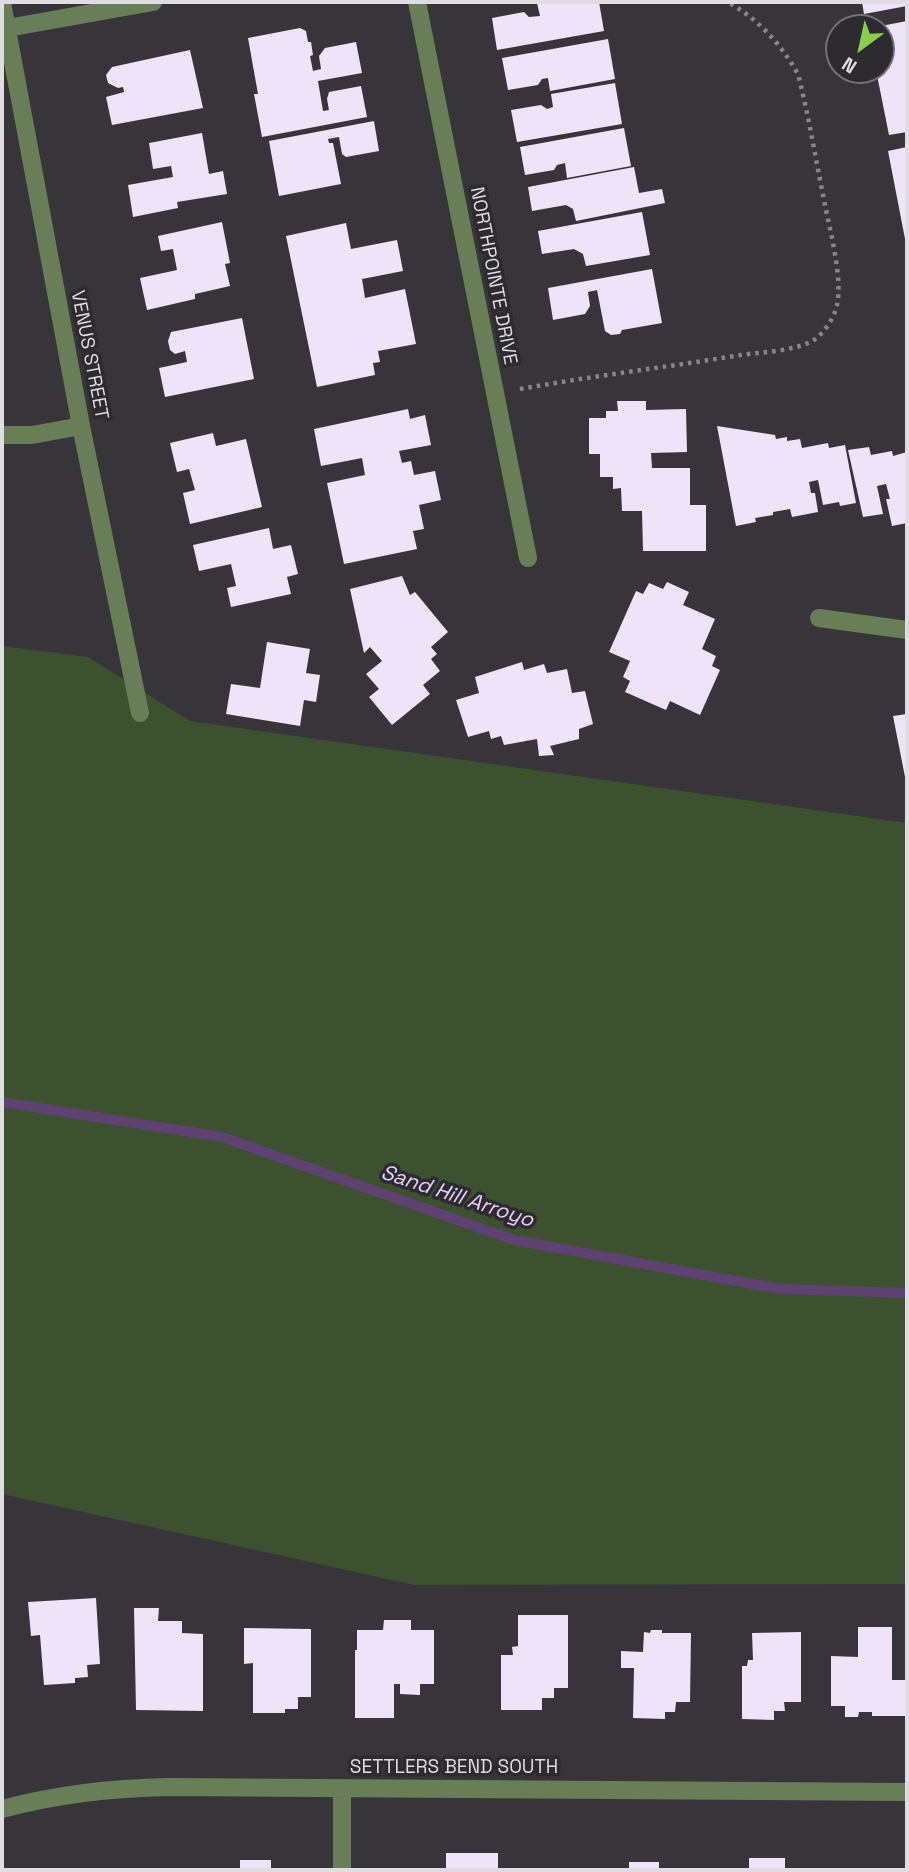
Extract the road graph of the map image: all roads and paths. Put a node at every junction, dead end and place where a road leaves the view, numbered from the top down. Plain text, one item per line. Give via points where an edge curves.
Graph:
1 (153, 2) edge
2 (417, 2) edge
3 (728, 2) edge
4 (2, 3) edge
5 (4, 29) edge
6 (495, 394) junction
7 (81, 426) junction
8 (2, 435) edge
9 (528, 558) dead end
10 (819, 618) dead end
11 (907, 630) edge
12 (140, 713) dead end
13 (342, 1788) junction
14 (907, 1792) edge
15 (2, 1809) edge
16 (342, 1870) edge

1 - 5 street
2 - 6 street, NORTHPOINTE DRIVE
3 - 6 path via 771,35 797,74 832,239 838,290 825,329 799,345
4 - 5 street, VENUS STREET
5 - 7 street, VENUS STREET
6 - 9 street, NORTHPOINTE DRIVE
7 - 8 street
7 - 12 street, VENUS STREET
10 - 11 street
13 - 14 street, SETTLERS BEND SOUTH
13 - 15 street, SETTLERS BEND SOUTH via 104,1790
13 - 16 street

